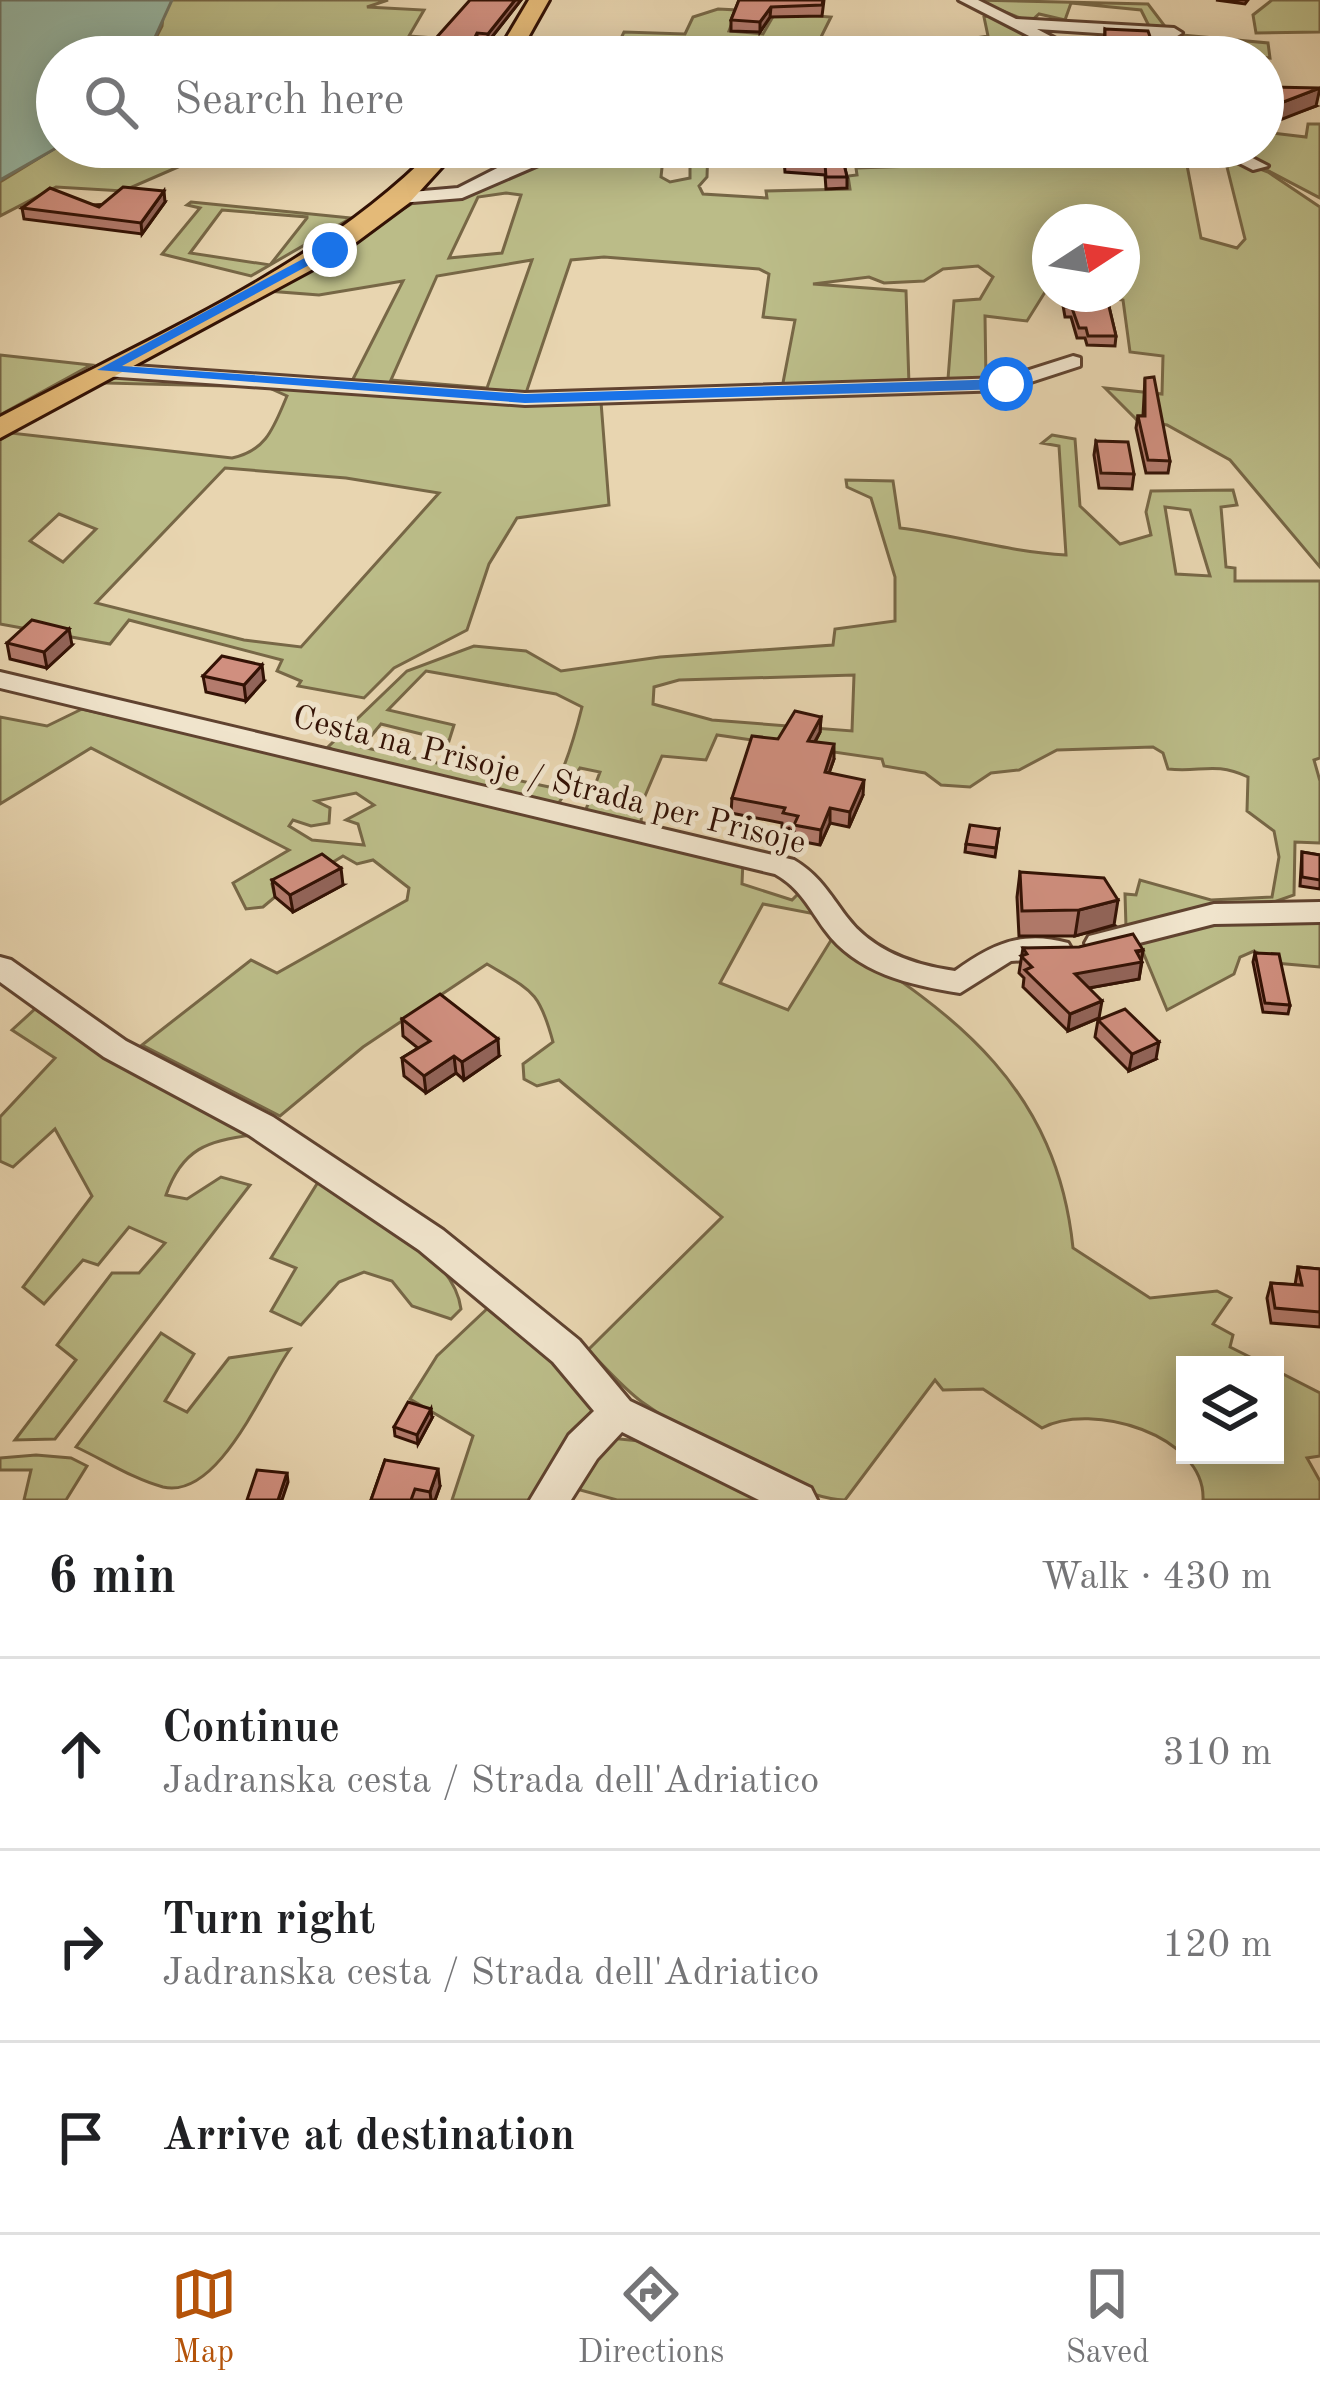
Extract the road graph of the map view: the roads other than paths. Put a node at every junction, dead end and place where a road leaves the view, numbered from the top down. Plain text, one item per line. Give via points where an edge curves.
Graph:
1 (539, 0) edge
2 (966, 0) edge
3 (1017, 23) junction
4 (1174, 33) dead end
5 (518, 36) edge
6 (1042, 36) edge
7 (429, 168) edge
8 (520, 168) edge
9 (400, 198) junction
10 (1073, 362) dead end
11 (105, 370) junction
12 (0, 429) edge
13 (0, 680) edge
14 (1320, 912) edge
15 (0, 967) edge
16 (617, 1412) junction
17 (550, 1500) edge
18 (797, 1500) edge

1 - 5 main road
2 - 3 street
3 - 4 street
3 - 6 street
7 - 9 main road
8 - 9 street via 462,194
9 - 11 main road via 330,250
10 - 11 street via 1006,384 525,399
11 - 12 main road
13 - 14 street, Cesta na Prisoje / Strada per Prisoje via 784,867 813,882 836,924 864,951 913,976 960,982 1004,951 1076,950 1214,914
15 - 16 street via 115,1049 261,1126 431,1240 566,1351
16 - 17 street
16 - 18 street

